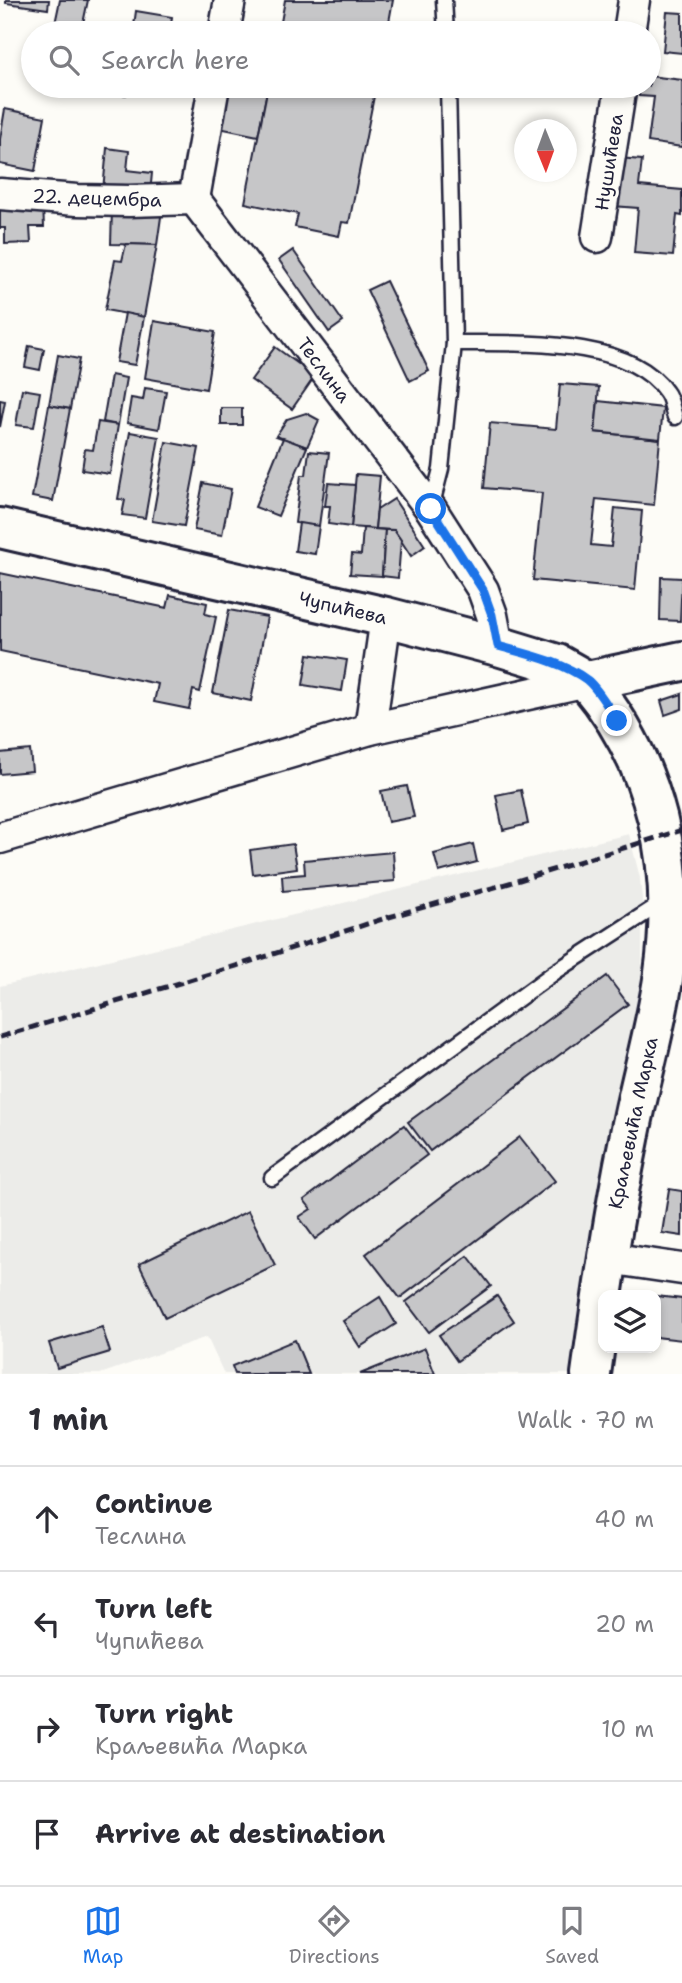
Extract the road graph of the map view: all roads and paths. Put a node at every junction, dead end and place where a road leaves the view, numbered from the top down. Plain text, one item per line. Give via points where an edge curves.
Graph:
1 (230, 0) edge
2 (444, 0) edge
3 (634, 0) edge
4 (226, 21) edge
5 (445, 21) edge
6 (631, 21) edge
7 (212, 98) edge
8 (448, 98) edge
9 (619, 98) edge
10 (0, 194) edge
11 (194, 199) junction
12 (597, 237) dead end
13 (454, 343) junction
14 (675, 417) dead end
15 (431, 509) junction
16 (0, 528) edge
17 (386, 617) junction
18 (498, 646) junction
19 (682, 661) edge
20 (587, 681) junction
21 (370, 729) junction
22 (0, 838) edge
23 (667, 899) junction
24 (673, 970) edge
25 (272, 1178) dead end
26 (608, 1258) junction
27 (682, 1269) edge
28 (591, 1374) edge

1 - 4 street
2 - 5 lane
3 - 6 street
7 - 11 street
8 - 13 lane
9 - 12 street, Нушићева
10 - 11 street, 22. децембра via 90,201
11 - 15 street, Теслина
13 - 14 lane via 562,345 625,360 651,375 667,393
13 - 15 lane via 441,469
15 - 18 street, Теслина via 483,590
16 - 17 street, Чупићева
17 - 18 street, Чупићева
17 - 21 street
18 - 20 street, Чупићева via 557,664
19 - 20 street
20 - 21 street
20 - 23 street, Краљевића Марка via 623,730 640,765 666,858
21 - 22 street
23 - 24 street, Краљевића Марка
23 - 25 lane via 555,972
24 - 26 street, Краљевића Марка via 659,1002 633,1117
26 - 27 street
26 - 28 street, Краљевића Марка

